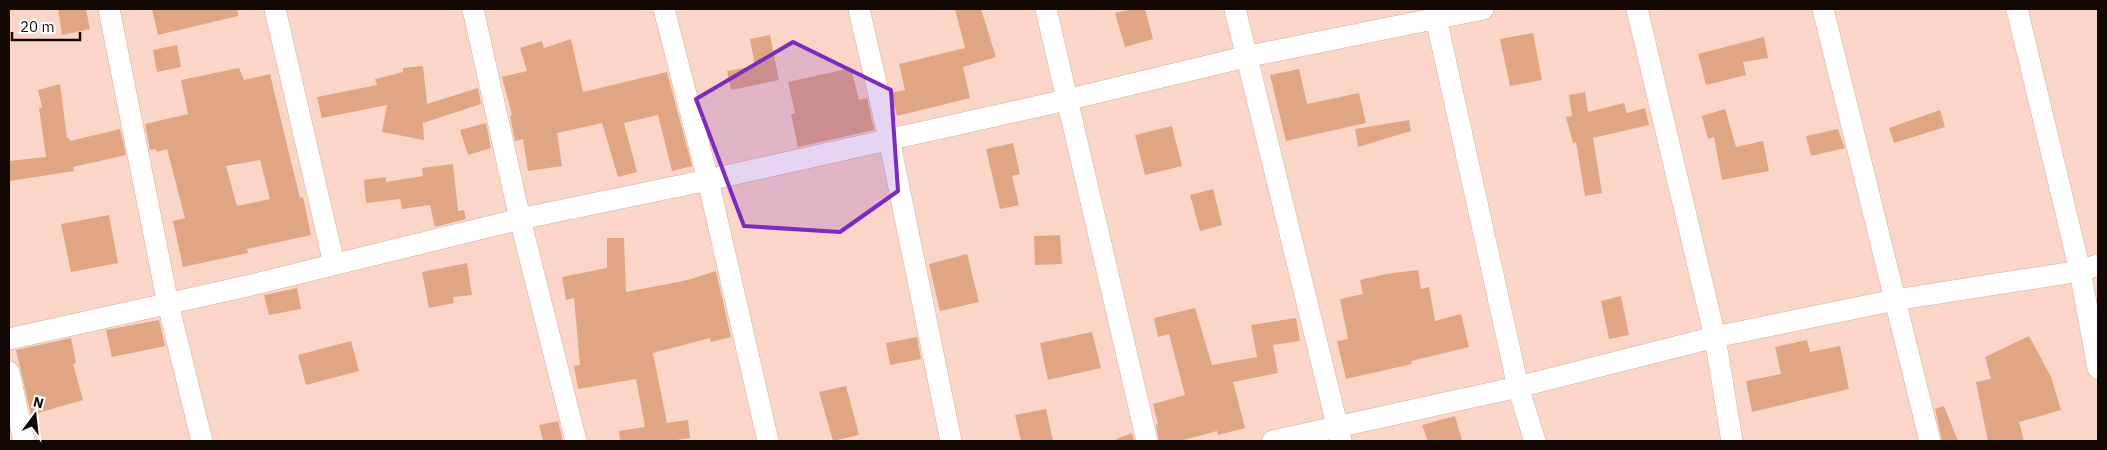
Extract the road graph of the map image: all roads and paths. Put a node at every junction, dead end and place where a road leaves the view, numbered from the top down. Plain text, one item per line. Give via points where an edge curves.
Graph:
1 (109, 9) edge
2 (275, 9) edge
3 (472, 9) edge
4 (664, 9) edge
5 (859, 9) edge
6 (1046, 9) edge
7 (1235, 9) edge
8 (1484, 9) edge
9 (1637, 9) edge
10 (1824, 9) edge
11 (2017, 9) edge
12 (1435, 13) edge
13 (1246, 57) junction
14 (1066, 100) junction
15 (889, 139) junction
16 (708, 180) junction
17 (520, 218) junction
18 (334, 264) junction
19 (2089, 268) edge
20 (1895, 300) junction
21 (168, 304) junction
22 (1716, 337) junction
23 (9, 340) edge
24 (2098, 368) edge
25 (9, 372) edge
26 (1518, 387) junction
27 (1339, 434) edge
28 (24, 441) edge
29 (202, 441) edge
30 (576, 441) edge
31 (768, 441) edge
32 (951, 441) edge
33 (1147, 441) edge
34 (1273, 441) edge
35 (1535, 441) edge
36 (1732, 441) edge
37 (1930, 441) edge

1 - 21 street
2 - 18 street
3 - 17 street
4 - 16 street
5 - 15 street
6 - 14 street
7 - 13 street
8 - 12 street
9 - 22 street
10 - 20 street
11 - 19 street
12 - 13 street
12 - 26 street
13 - 14 street
13 - 27 street
14 - 15 street
14 - 33 street
15 - 16 street
15 - 32 street
16 - 17 street
16 - 31 street
17 - 18 street
17 - 30 street
18 - 21 street
19 - 20 street
19 - 24 street
20 - 22 street
20 - 37 street
21 - 23 street
21 - 29 street
22 - 26 street
22 - 36 street
25 - 28 street
26 - 27 street
26 - 35 street
27 - 34 street

